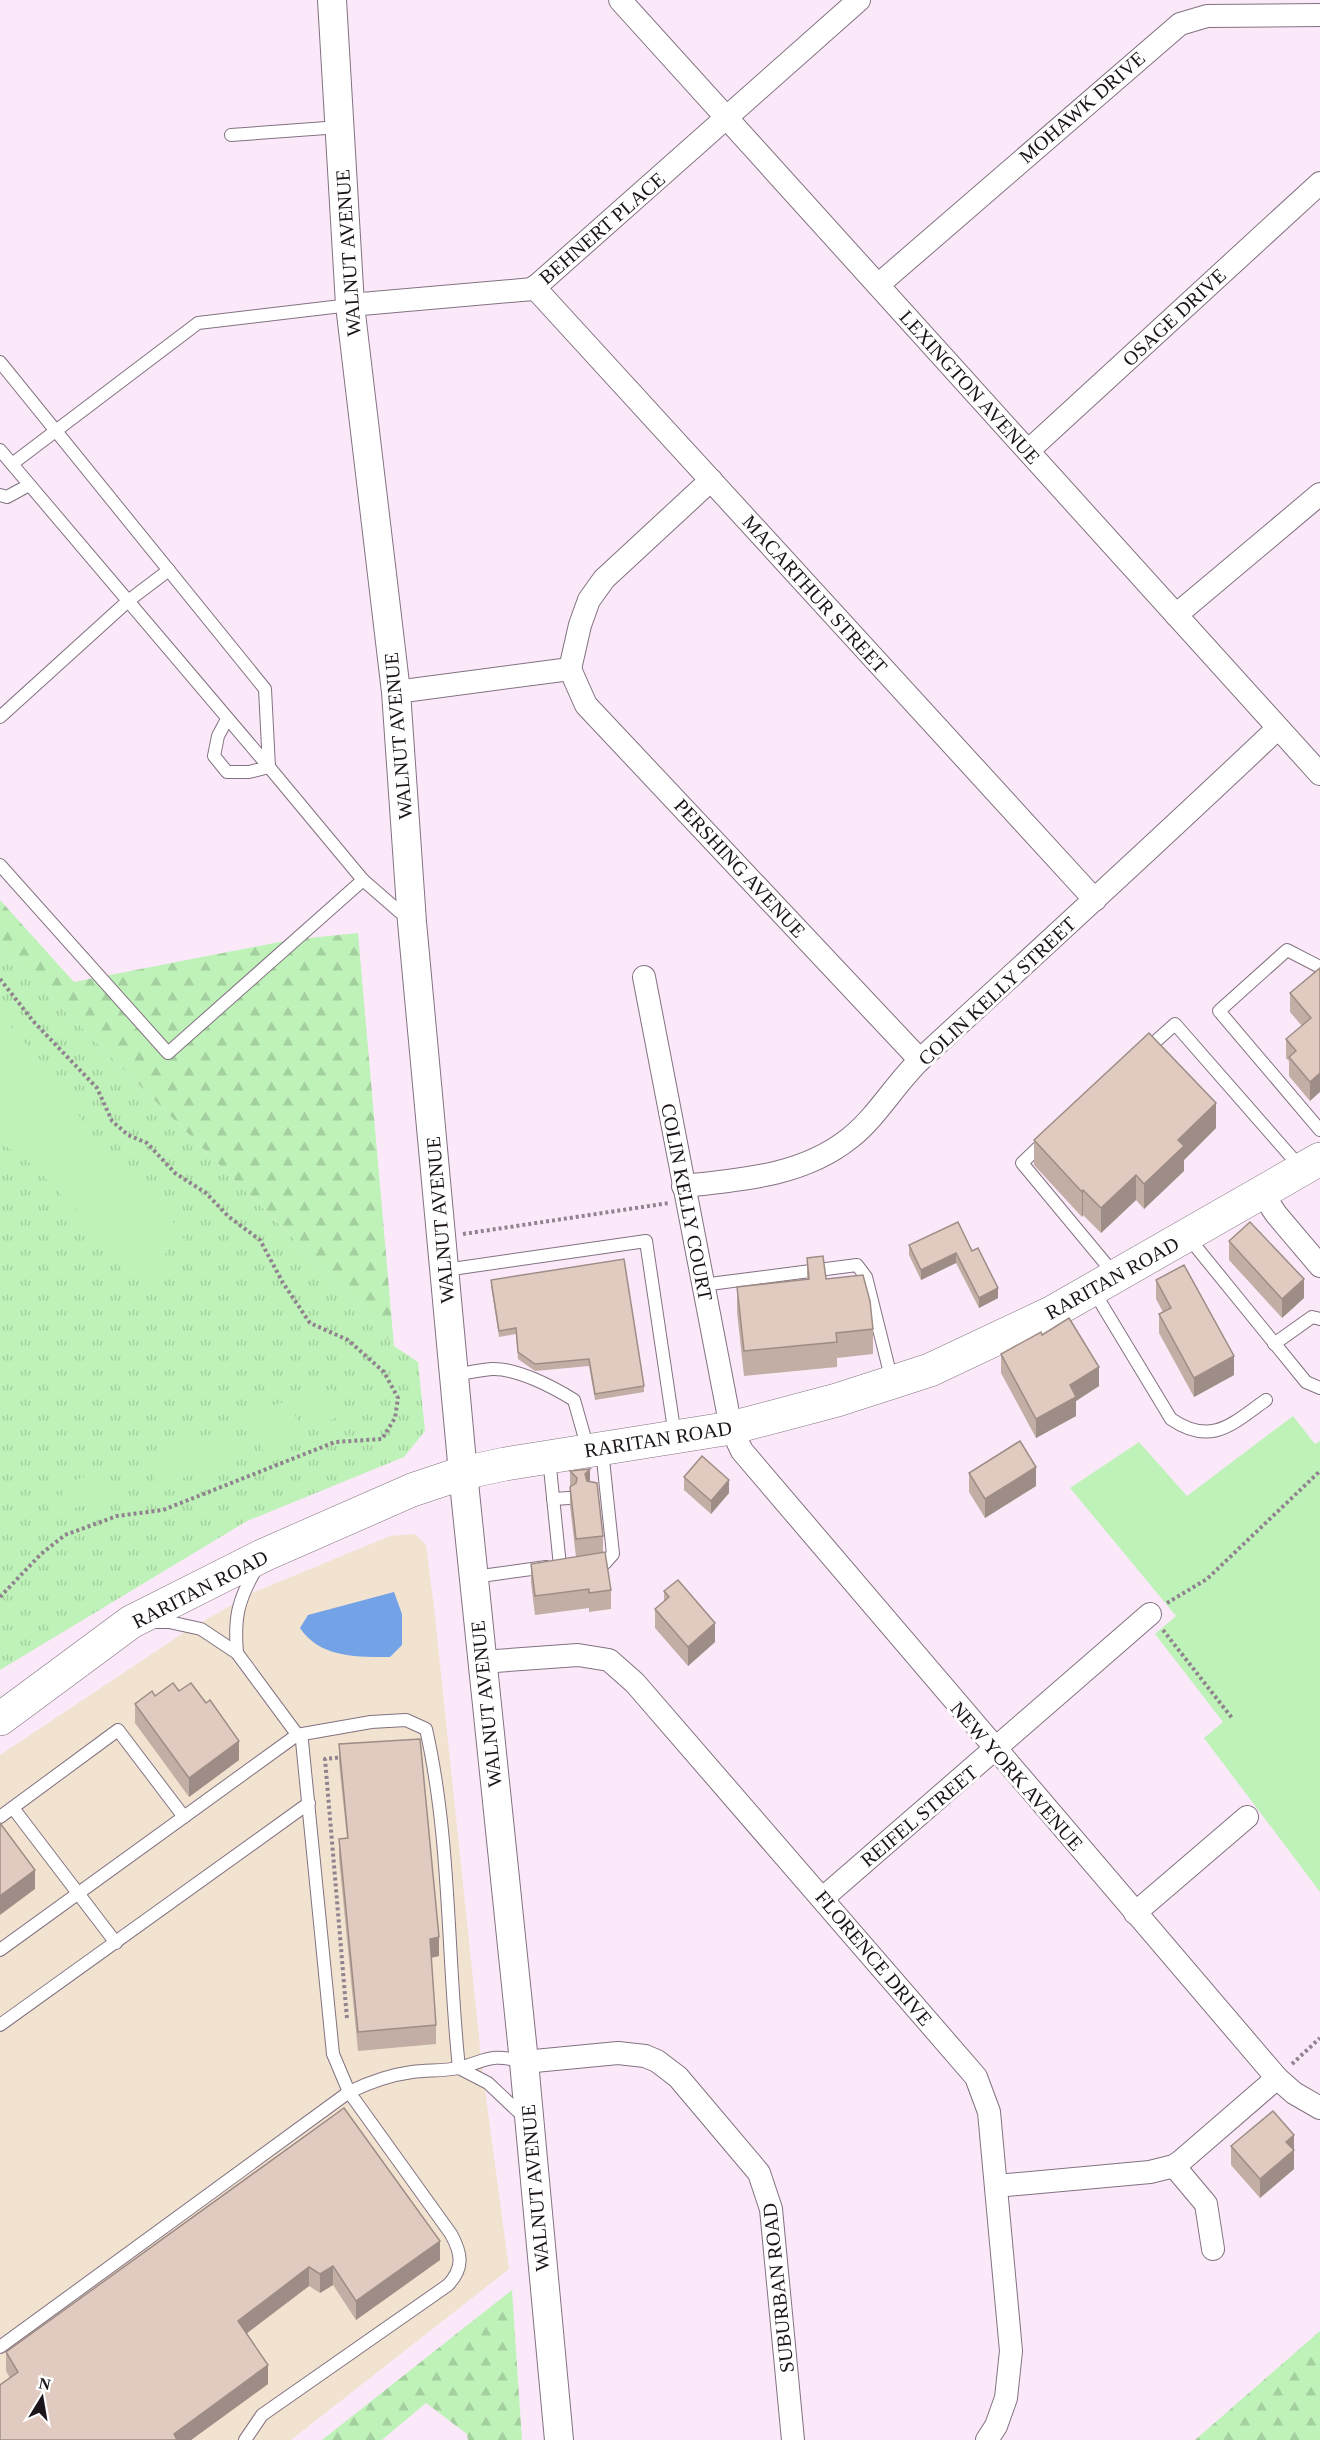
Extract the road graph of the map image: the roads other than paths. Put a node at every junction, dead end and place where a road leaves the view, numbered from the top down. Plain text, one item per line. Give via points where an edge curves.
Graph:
1 (332, 0) edge
2 (620, 0) edge
3 (858, 0) edge
4 (1320, 15) edge
5 (728, 119) junction
6 (340, 127) junction
7 (231, 135) dead end
8 (1320, 183) edge
9 (878, 285) junction
10 (534, 288) junction
11 (350, 305) junction
12 (0, 362) edge
13 (54, 429) junction
14 (0, 450) edge
15 (1028, 451) junction
16 (12, 464) junction
17 (711, 480) junction
18 (29, 485) junction
19 (1320, 494) edge
20 (0, 495) edge
21 (168, 570) junction
22 (128, 601) junction
23 (1176, 615) junction
24 (570, 669) junction
25 (396, 692) junction
26 (0, 717) edge
27 (227, 719) junction
28 (1278, 728) junction
29 (269, 767) junction
30 (1320, 774) edge
31 (0, 865) edge
32 (363, 880) junction
33 (1095, 900) junction
34 (412, 922) junction
35 (1320, 967) edge
36 (644, 977) dead end
37 (920, 1060) junction
38 (1132, 1063) edge
39 (1320, 1130) edge
40 (1056, 1132) edge
41 (1311, 1164) edge
42 (684, 1193) junction
43 (1262, 1193) junction
44 (1188, 1236) junction
45 (1320, 1266) edge
46 (445, 1270) junction
47 (1104, 1282) junction
48 (702, 1285) junction
49 (1320, 1319) edge
50 (1274, 1344) junction
51 (454, 1375) junction
52 (892, 1383) junction
53 (1320, 1388) edge
54 (1266, 1400) dead end
55 (731, 1428) junction
56 (675, 1437) junction
57 (595, 1449) junction
58 (549, 1457) junction
59 (463, 1473) junction
60 (569, 1498) edge
61 (552, 1499) junction
62 (264, 1555) junction
63 (571, 1565) junction
64 (473, 1577) junction
65 (1150, 1614) road end
66 (131, 1622) junction
67 (237, 1653) junction
68 (481, 1662) junction
69 (0, 1719) edge
70 (297, 1735) junction
71 (995, 1751) junction
72 (309, 1803) junction
73 (13, 1808) junction
74 (0, 1816) edge
75 (184, 1817) junction
76 (1247, 1817) dead end
77 (78, 1894) junction
78 (823, 1898) junction
79 (1135, 1913) junction
80 (116, 1943) junction
81 (0, 1950) edge
82 (0, 2025) edge
83 (524, 2062) junction
84 (459, 2068) junction
85 (1277, 2078) junction
86 (349, 2092) junction
87 (1320, 2108) edge
88 (529, 2122) junction
89 (1174, 2166) junction
90 (996, 2186) junction
91 (1213, 2249) dead end
92 (0, 2347) edge
93 (245, 2440) edge
94 (559, 2440) edge
95 (793, 2440) edge
96 (987, 2440) edge

1 - 6 street, WALNUT AVENUE
2 - 5 street, LEXINGTON AVENUE
3 - 5 street, BEHNERT PLACE
4 - 9 street, MOHAWK DRIVE via 1208,16 1180,24
5 - 9 street, LEXINGTON AVENUE
5 - 10 street, BEHNERT PLACE
6 - 7 lane
6 - 11 street, WALNUT AVENUE
8 - 15 street, OSAGE DRIVE
9 - 15 street, LEXINGTON AVENUE
10 - 11 street, BEHNERT PLACE
10 - 17 street, MACARTHUR STREET
11 - 13 lane via 198,323
11 - 25 street, WALNUT AVENUE
12 - 13 lane
13 - 16 lane
13 - 21 lane
14 - 16 lane
15 - 23 street, LEXINGTON AVENUE
16 - 18 lane
17 - 24 street via 604,579 589,600
17 - 33 street, MACARTHUR STREET
18 - 20 lane via 7,497
18 - 22 lane
19 - 23 street
21 - 22 lane
21 - 29 lane via 265,689
22 - 26 lane
22 - 27 lane
23 - 28 street, LEXINGTON AVENUE
24 - 25 street
24 - 37 street, PERSHING AVENUE via 586,705
25 - 34 street, WALNUT AVENUE
27 - 29 lane
27 - 29 lane via 214,756 227,772
28 - 30 street, LEXINGTON AVENUE
28 - 33 street, COLIN KELLY STREET
29 - 32 lane
31 - 32 lane via 168,1053
32 - 34 lane
33 - 37 street, COLIN KELLY STREET
34 - 46 street, WALNUT AVENUE
35 - 39 lane via 1287,950 1219,1011
36 - 42 street, COLIN KELLY COURT
37 - 42 street, COLIN KELLY STREET via 850,1138 807,1162 763,1177
38 - 41 lane via 1174,1024
40 - 47 lane via 1022,1163
41 - 43 main road, RARITAN ROAD
42 - 48 street, COLIN KELLY COURT
43 - 44 main road, RARITAN ROAD
43 - 45 street
44 - 47 main road, RARITAN ROAD
44 - 50 lane
46 - 51 street, WALNUT AVENUE
46 - 56 lane via 646,1241
47 - 52 main road, RARITAN ROAD via 969,1353
47 - 54 lane via 1171,1419 1197,1430 1222,1431
48 - 52 lane via 857,1265 866,1277
48 - 55 street, COLIN KELLY COURT
49 - 50 lane via 1312,1317
50 - 53 lane via 1306,1382
51 - 57 lane via 507,1370 549,1385 574,1400
51 - 59 street, WALNUT AVENUE
52 - 55 main road, RARITAN ROAD
55 - 56 main road, RARITAN ROAD
55 - 71 street, NEW YORK AVENUE via 750,1463
56 - 57 main road, RARITAN ROAD
57 - 58 main road, RARITAN ROAD
57 - 63 lane via 613,1554 605,1563
58 - 59 main road, RARITAN ROAD
58 - 61 lane
59 - 62 main road, RARITAN ROAD via 412,1490
59 - 64 street, WALNUT AVENUE
60 - 61 lane
61 - 63 lane
62 - 66 main road, RARITAN ROAD
62 - 67 lane via 241,1594 235,1628
63 - 64 lane
64 - 68 street, WALNUT AVENUE
65 - 71 street, REIFEL STREET
66 - 67 lane via 169,1622 201,1629
66 - 69 main road, RARITAN ROAD
67 - 70 lane
68 - 78 street, FLORENCE DRIVE via 578,1655 609,1660 635,1683
68 - 83 street, WALNUT AVENUE
70 - 72 lane via 302,1741
70 - 75 lane
70 - 84 lane via 406,1720 426,1729 440,1834
71 - 78 street, REIFEL STREET
71 - 79 street, NEW YORK AVENUE
72 - 80 lane
72 - 86 lane via 333,2054
73 - 74 lane
73 - 75 lane via 118,1730
73 - 77 lane
75 - 77 lane
76 - 79 street
77 - 80 lane
77 - 81 lane
78 - 90 street, FLORENCE DRIVE via 976,2077 988,2112
79 - 85 street, NEW YORK AVENUE
80 - 82 lane
83 - 84 lane via 504,2056 483,2058
83 - 88 street, WALNUT AVENUE
83 - 95 street, SUBURBAN ROAD via 618,2053 657,2061 678,2077 759,2173 771,2209
84 - 86 lane via 393,2075
84 - 88 lane via 498,2090
85 - 87 street, NEW YORK AVENUE
85 - 89 street
86 - 92 lane
86 - 93 lane via 451,2234 460,2255 460,2267 448,2285 262,2415
88 - 94 street, WALNUT AVENUE
89 - 90 street via 1149,2172
89 - 91 street via 1206,2204
90 - 96 street, FLORENCE DRIVE via 1011,2351 1006,2398

